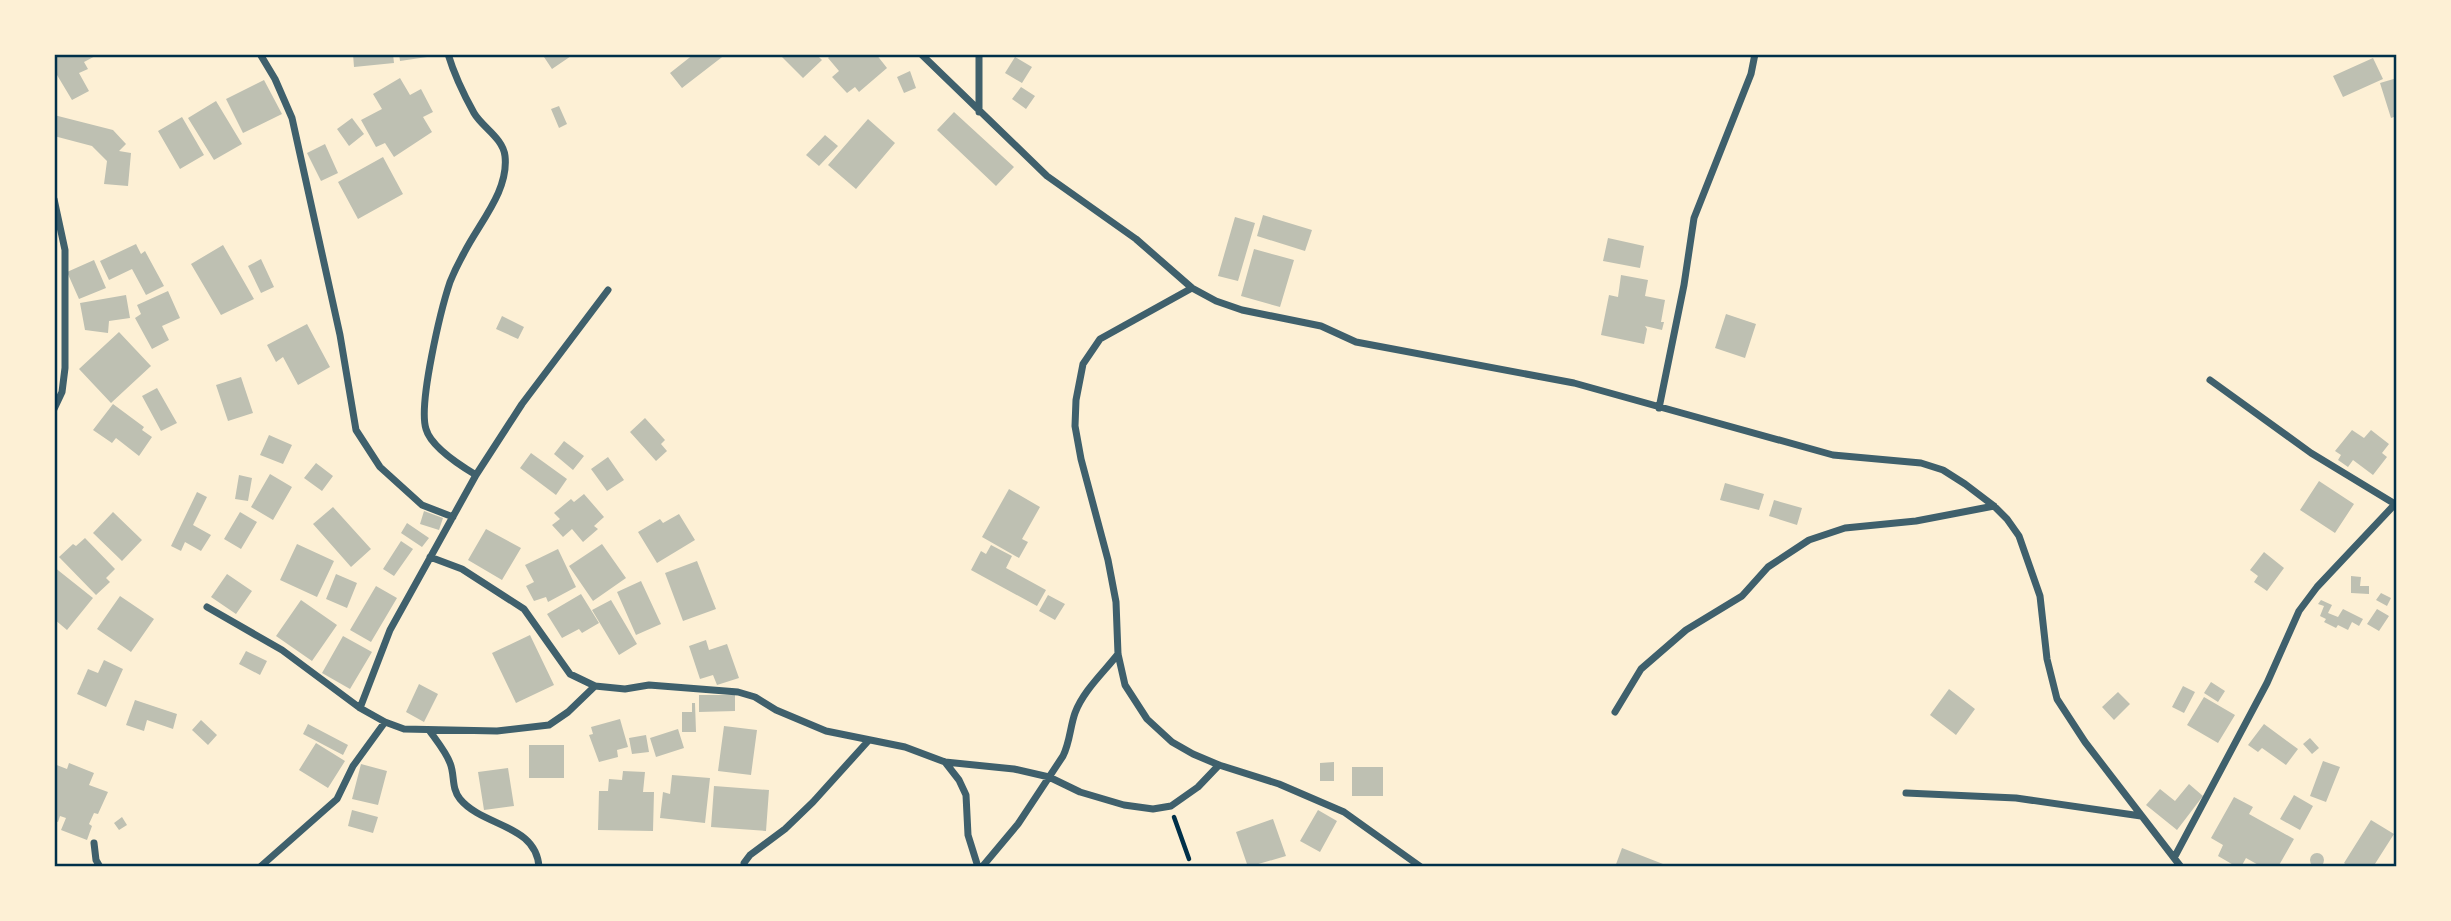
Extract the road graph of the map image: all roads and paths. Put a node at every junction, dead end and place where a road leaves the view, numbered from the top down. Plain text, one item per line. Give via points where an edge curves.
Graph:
1 (260, 54) edge
2 (448, 54) edge
3 (921, 54) edge
4 (979, 54) edge
5 (1755, 54) edge
6 (979, 112) junction
7 (54, 199) edge
8 (1192, 288) junction
9 (608, 290) dead end
10 (2210, 380) dead end
11 (1659, 408) junction
12 (54, 409) edge
13 (476, 475) junction
14 (2396, 503) edge
15 (1994, 506) junction
16 (453, 517) junction
17 (430, 557) junction
18 (206, 607) dead end
19 (1118, 654) junction
20 (595, 686) junction
21 (360, 708) junction
22 (1615, 712) dead end
23 (385, 722) junction
24 (429, 730) junction
25 (869, 740) junction
26 (945, 762) junction
27 (1219, 765) junction
28 (1049, 778) junction
29 (1906, 793) dead end
30 (1171, 806) junction
31 (2141, 816) junction
32 (94, 843) dead end
33 (2174, 858) junction
34 (1189, 859) dead end
35 (100, 867) edge
36 (260, 867) edge
37 (539, 867) edge
38 (745, 867) edge
39 (980, 867) edge
40 (1421, 867) edge
41 (2180, 867) edge

1 - 16 street via 292,118 356,430 380,467 422,505
2 - 13 street via 475,115 505,154 503,179 492,207 451,280 426,401 426,430 442,450
3 - 6 street
4 - 6 street
5 - 11 street via 1694,218
6 - 8 street via 1047,176 1136,239
7 - 12 street via 65,250 65,368
8 - 11 street via 1242,310 1321,326 1356,342 1574,383
8 - 19 street via 1100,339 1083,364 1075,426 1116,602
9 - 13 street via 522,404
10 - 14 street via 2311,453
11 - 15 street via 1833,456 1943,470
13 - 16 street
14 - 33 street via 2299,611 2267,683
15 - 22 street via 1845,528 1809,540 1768,567 1742,596 1686,630 1641,669
15 - 31 street via 2019,536 2029,562 2040,596 2057,699
16 - 17 street
17 - 20 street via 462,569 524,609 570,674
17 - 21 street via 390,630
18 - 21 street via 282,650
19 - 27 street via 1125,685 1147,719 1172,743
19 - 28 street via 1075,712 1068,745
20 - 24 street via 549,725 497,731
20 - 25 street via 738,692 826,731
21 - 23 street
23 - 24 street
23 - 36 street via 353,766 337,799
24 - 37 street via 450,763 459,799 523,836 538,854
25 - 26 street
25 - 38 street via 785,829 750,855
26 - 28 street via 1014,769
26 - 39 street via 966,795 968,835
27 - 30 street
27 - 40 street via 1344,812
28 - 30 street via 1124,805
28 - 39 street via 1018,824
29 - 31 street via 2016,798
30 - 34 path
31 - 33 street
32 - 35 street
33 - 41 street

